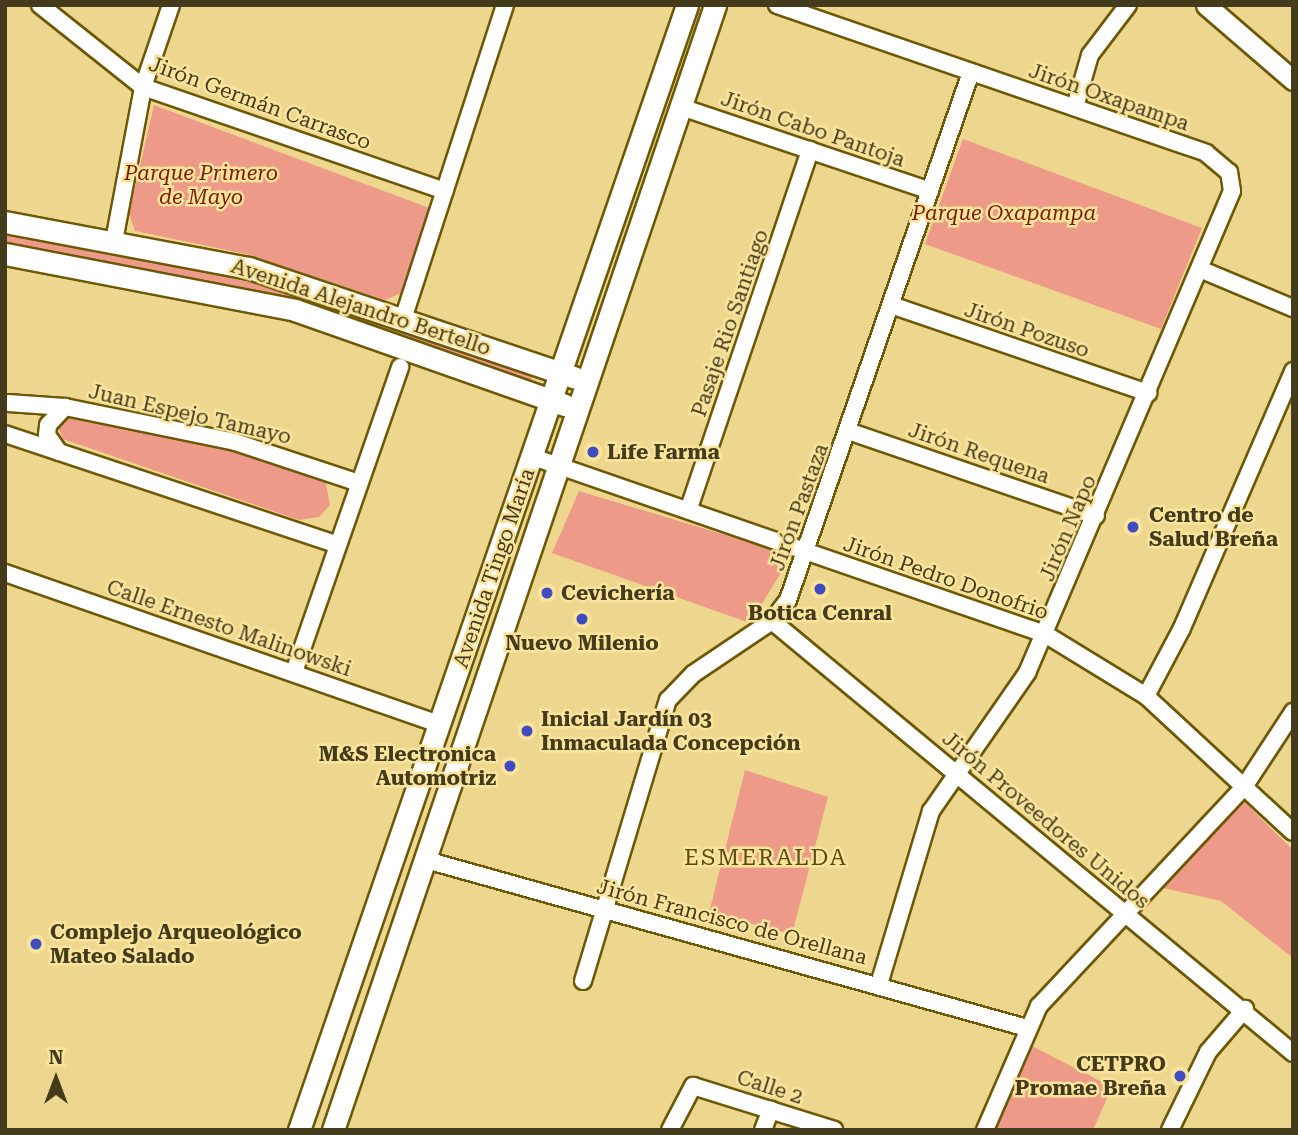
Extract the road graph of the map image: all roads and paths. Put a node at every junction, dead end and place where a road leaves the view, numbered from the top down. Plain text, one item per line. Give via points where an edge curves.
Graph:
1 (40, 5) edge
2 (171, 5) edge
3 (505, 5) edge
4 (687, 5) edge
5 (715, 5) edge
6 (777, 5) edge
7 (1128, 5) edge
8 (1206, 5) edge
9 (815, 11) edge
10 (971, 72) junction
11 (1293, 80) edge
12 (143, 87) junction
13 (681, 107) junction
14 (1075, 107) junction
15 (810, 150) junction
16 (445, 191) junction
17 (930, 191) junction
18 (5, 222) edge
19 (114, 241) junction
20 (5, 254) edge
21 (1202, 271) junction
22 (891, 305) junction
23 (1293, 308) edge
24 (403, 319) junction
25 (400, 366) dead end
26 (1293, 371) edge
27 (563, 374) junction
28 (590, 382) junction
29 (1148, 393) junction
30 (553, 401) junction
31 (8, 403) dead end
32 (65, 407) junction
33 (580, 410) junction
34 (848, 431) junction
35 (5, 434) edge
36 (59, 452) junction
37 (533, 457) junction
38 (561, 465) junction
39 (359, 483) junction
40 (689, 508) junction
41 (1096, 516) junction
42 (338, 545) junction
43 (807, 551) junction
44 (5, 573) edge
45 (772, 621) junction
46 (1045, 634) junction
47 (294, 672) junction
48 (1146, 696) junction
49 (1293, 712) edge
50 (439, 724) junction
51 (957, 772) junction
52 (1244, 787) junction
53 (1293, 832) edge
54 (426, 860) junction
55 (601, 908) junction
56 (1122, 913) junction
57 (583, 981) dead end
58 (879, 984) junction
59 (1245, 1009) junction
60 (1027, 1028) junction
61 (1293, 1053) edge
62 (771, 1109) junction
63 (299, 1130) edge
64 (332, 1130) edge
65 (670, 1130) edge
66 (763, 1130) edge
67 (834, 1130) edge
68 (985, 1130) edge
69 (1170, 1130) edge

1 - 12 street, Jirón Germán Carrasco
2 - 12 street
3 - 16 street
4 - 27 main road, Avenida Tingo María
5 - 13 main road, Avenida Tingo María
6 - 9 street, Jirón Oxapampa
7 - 14 street via 1090,55
8 - 11 street
9 - 10 street, Jirón Oxapampa
10 - 14 street, Jirón Oxapampa
10 - 17 street, Jirón Pastaza
12 - 16 street, Jirón Germán Carrasco
12 - 19 street
13 - 15 street, Jirón Cabo Pantoja
13 - 28 main road, Avenida Tingo María
14 - 21 street, Jirón Oxapampa via 1221,161 1229,172 1230,205
15 - 17 street, Jirón Cabo Pantoja
15 - 40 street, Pasaje Rio Santiago
16 - 24 street
17 - 22 street, Jirón Pastaza
18 - 19 main road, Avenida Alejandro Bertello
19 - 24 main road, Avenida Alejandro Bertello via 249,268
20 - 30 main road, Avenida Alejandro Bertello via 295,310
21 - 23 street
21 - 29 street, Jirón Napo
22 - 29 street, Jirón Pozuso
22 - 34 street, Jirón Pastaza
24 - 27 main road, Avenida Alejandro Bertello
25 - 39 street
26 - 48 street via 1182,628
27 - 28 main road, Avenida Alejandro Bertello
27 - 30 main road, Avenida Tingo María
28 - 33 main road, Avenida Tingo María
29 - 41 street, Jirón Napo
30 - 33 main road, Avenida Alejandro Bertello
30 - 37 main road, Avenida Tingo María
31 - 32 street, Juan Espejo Tamayo
32 - 36 street via 48,425 47,435
32 - 39 street, Juan Espejo Tamayo via 235,443
33 - 38 main road, Avenida Tingo María
34 - 41 street, Jirón Requena
34 - 43 street, Jirón Pastaza
35 - 36 street
36 - 42 street
37 - 38 street, Jirón Pedro Donofrio
37 - 50 main road, Avenida Tingo María
38 - 40 street, Jirón Pedro Donofrio
38 - 54 main road, Avenida Tingo María
39 - 42 street
40 - 43 street, Jirón Pedro Donofrio
41 - 46 street, Jirón Napo
42 - 47 street
43 - 45 street, Jirón Pastaza
43 - 46 street, Jirón Pedro Donofrio
44 - 47 street, Calle Ernesto Malinowski
45 - 51 street, Jirón Proveedores Unidos
45 - 55 street, Jirón Pastaza via 693,674 668,700
46 - 48 street, Jirón Pedro Donofrio
46 - 51 street, Jirón Napo via 1009,705
47 - 50 street, Calle Ernesto Malinowski
48 - 52 street, Jirón Pedro Donofrio
49 - 52 street
50 - 63 main road, Avenida Tingo María
51 - 56 street, Jirón Proveedores Unidos
51 - 58 street, Jirón Napo via 931,811
52 - 53 street, Jirón Pedro Donofrio
52 - 56 street
54 - 55 street, Jirón Francisco de Orellana
54 - 64 main road, Avenida Tingo María
55 - 57 street, Jirón Pastaza
55 - 58 street, Jirón Francisco de Orellana
56 - 59 street, Jirón Proveedores Unidos
56 - 60 street via 1053,986
58 - 60 street, Jirón Francisco de Orellana
59 - 61 street, Jirón Proveedores Unidos
59 - 69 street via 1208,1052
60 - 68 street
62 - 65 street, Calle 2 via 693,1086
62 - 66 street
62 - 67 street, Calle 2

